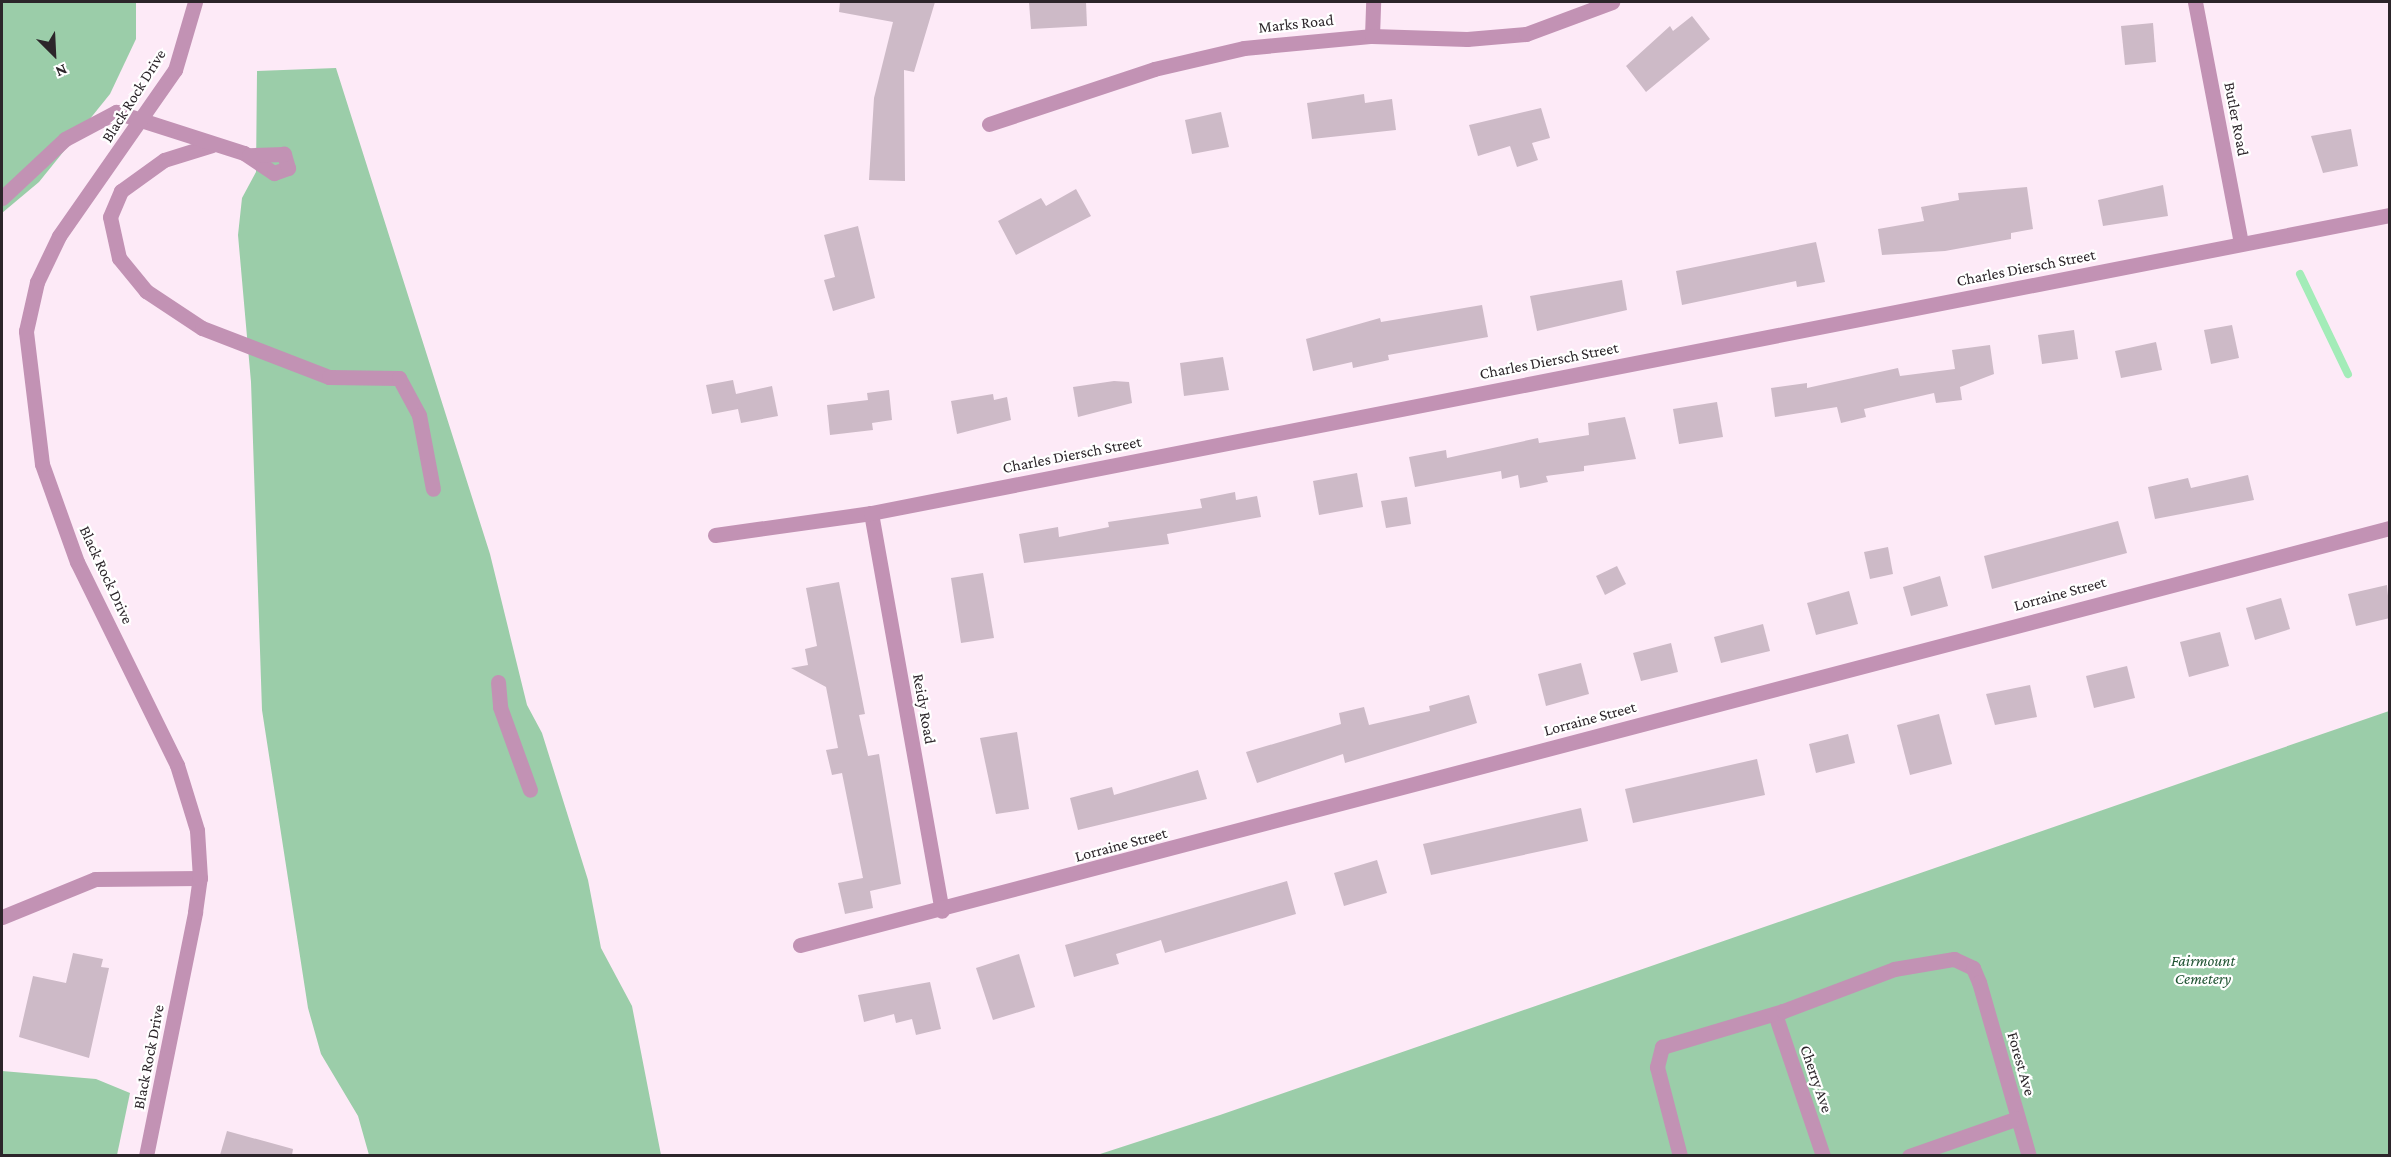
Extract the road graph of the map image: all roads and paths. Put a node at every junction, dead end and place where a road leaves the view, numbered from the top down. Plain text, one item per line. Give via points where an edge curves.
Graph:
1 (195, 2) edge
2 (1373, 2) edge
3 (1612, 2) edge
4 (2195, 2) edge
5 (1372, 36) junction
6 (142, 121) junction
7 (989, 124) dead end
8 (212, 146) junction
9 (249, 155) dead end
10 (2, 198) edge
11 (2390, 215) edge
12 (2241, 244) junction
13 (433, 489) dead end
14 (871, 513) junction
15 (2390, 528) edge
16 (715, 535) dead end
17 (498, 682) dead end
18 (530, 789) dead end
19 (200, 878) junction
20 (942, 911) junction
21 (2, 916) edge
22 (800, 945) dead end
23 (1775, 1014) junction
24 (2018, 1118) junction
25 (146, 1155) edge
26 (1680, 1155) edge
27 (1822, 1155) edge
28 (1910, 1155) edge
29 (2029, 1155) edge

1 - 6 street, Black Rock Drive via 176,70
2 - 5 street
3 - 5 street, Marks Road via 1527,34 1467,39
4 - 12 street, Butler Road
5 - 7 street, Marks Road via 1244,48 1154,69
6 - 8 street
6 - 10 street via 116,112 78,130
6 - 19 street, Black Rock Drive via 59,236 37,282 26,332 29,385 42,464 77,562 190,798
8 - 9 street
8 - 13 street via 164,160 121,191 110,217 119,258 161,304 211,332 329,377 399,378 419,415
11 - 12 street, Charles Diersch Street
12 - 14 street, Charles Diersch Street
14 - 16 street, Charles Diersch Street
14 - 20 street, Reidy Road
15 - 20 street, Lorraine Street
17 - 18 street via 500,708
19 - 21 street via 95,879
19 - 25 street, Black Rock Drive
20 - 22 street, Lorraine Street
23 - 24 street, Forest Ave via 1930,961 1965,963 1979,982
23 - 26 street via 1662,1047 1657,1067
23 - 27 street, Cherry Ave
24 - 28 street
24 - 29 street, Forest Ave

